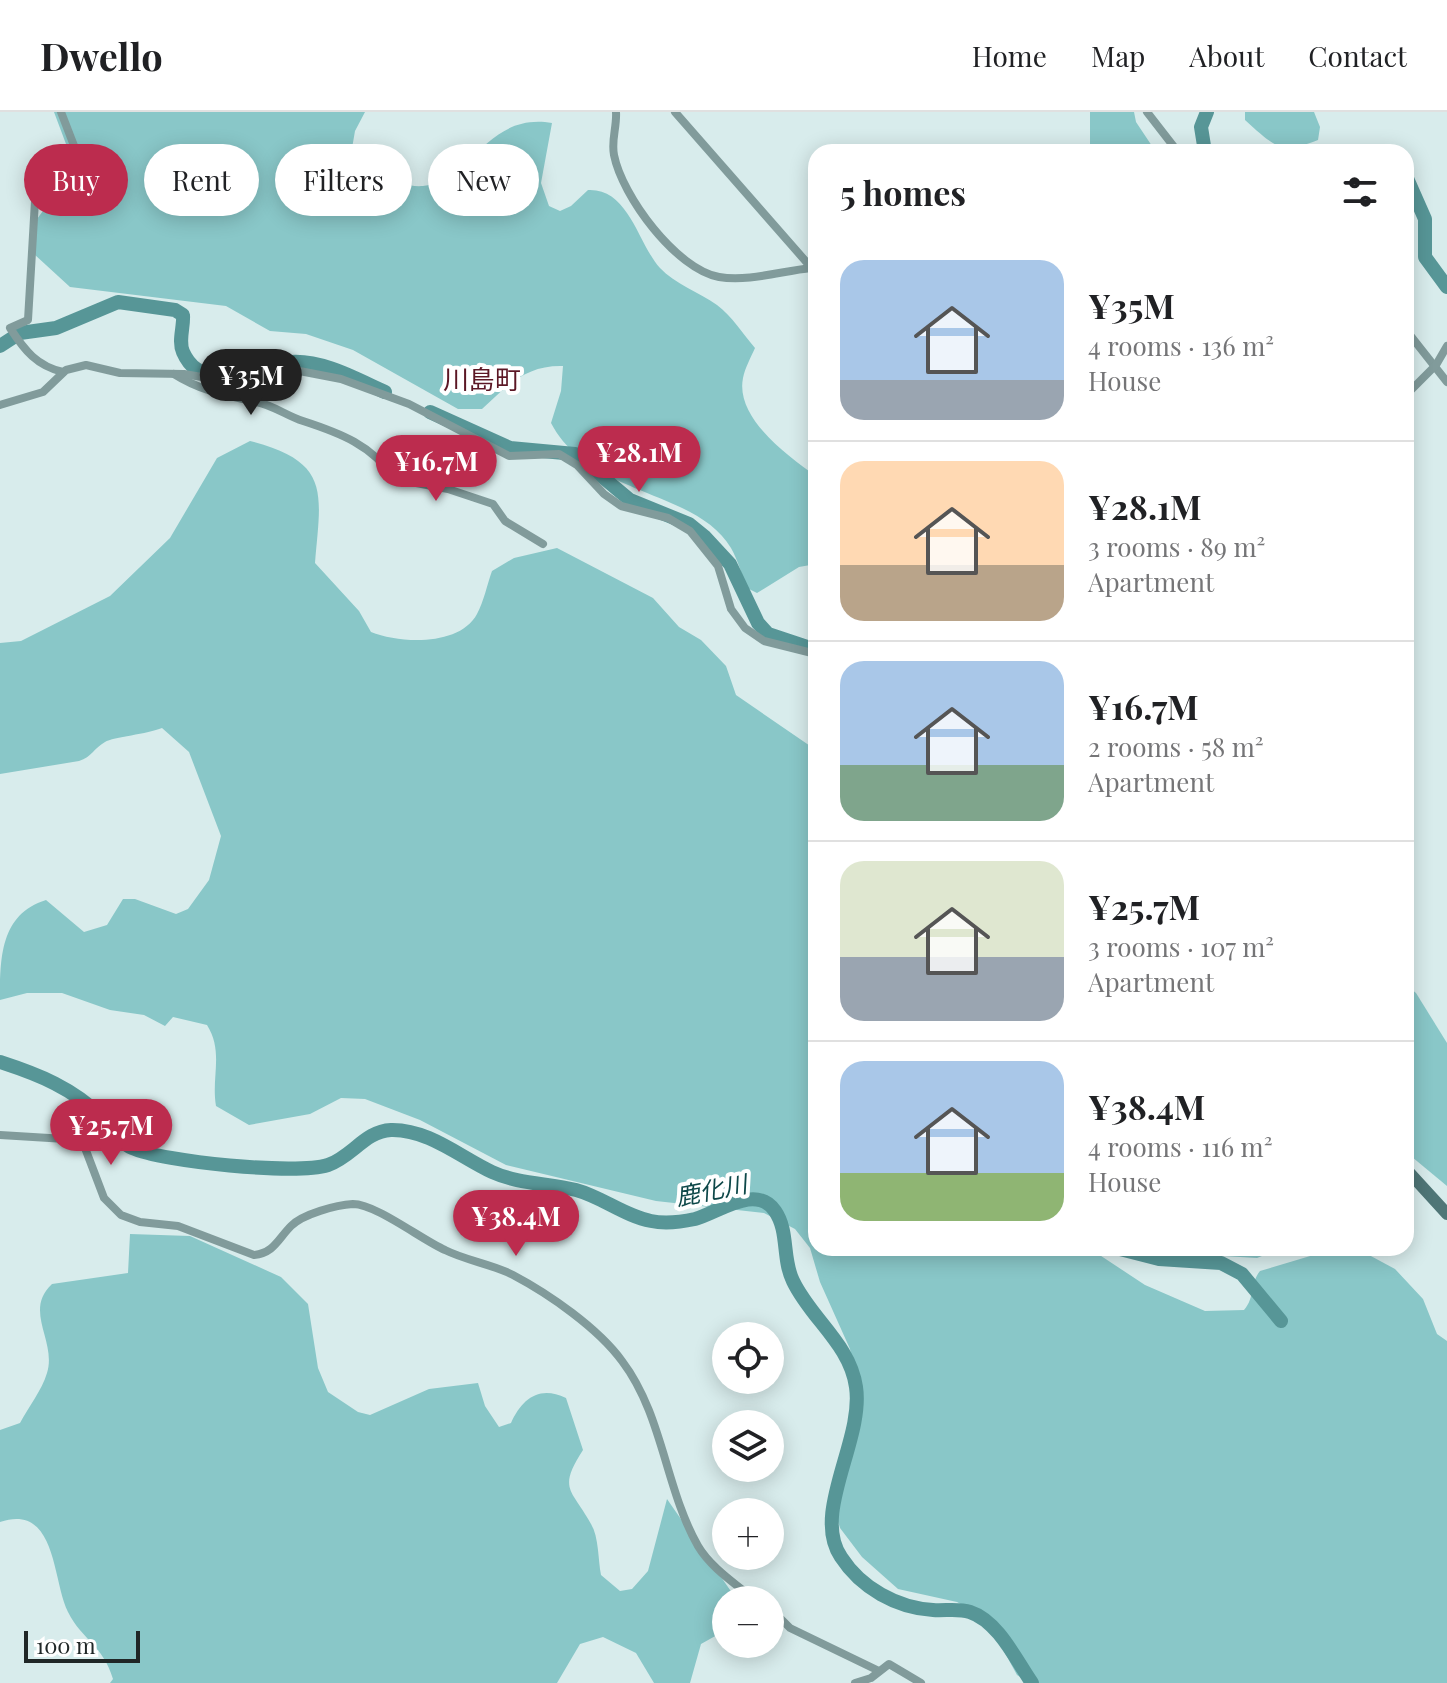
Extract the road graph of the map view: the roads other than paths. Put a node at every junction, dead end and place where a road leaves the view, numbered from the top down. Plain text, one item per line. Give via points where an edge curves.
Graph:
1 (61, 112) edge
2 (616, 112) edge
3 (675, 112) edge
4 (1147, 112) edge
5 (1172, 144) edge
6 (808, 264) edge
7 (808, 271) edge
8 (1414, 339) edge
9 (1447, 346) edge
10 (1436, 365) junction
11 (63, 372) junction
12 (172, 373) junction
13 (1447, 382) edge
14 (1414, 387) edge
15 (0, 405) edge
16 (543, 544) dead end
17 (808, 652) edge
18 (0, 1135) edge
19 (1414, 1178) edge
20 (1447, 1214) edge
21 (738, 1586) edge
22 (784, 1622) edge
23 (879, 1671) junction
24 (855, 1683) edge
25 (921, 1683) edge

1 - 11 street via 78,156 35,201 28,320 10,328 44,367
2 - 7 street via 613,146 618,167 678,257 722,278
3 - 6 street
4 - 5 street
8 - 10 street
9 - 10 street
10 - 13 street
10 - 14 street
11 - 12 street via 86,365 120,373
11 - 15 street via 43,392
12 - 16 street via 198,389 272,406 330,428 379,456 395,479 493,504 505,521
12 - 17 street via 231,382 275,370 309,370 409,404 509,456 559,454 621,506 668,518 690,531 718,566 731,609 745,628 764,641
18 - 21 street via 82,1140 104,1198 121,1215 178,1226 254,1255 273,1249 303,1218 351,1204 445,1250 515,1276 584,1322 624,1363 663,1447 671,1486 698,1546
19 - 20 street
22 - 23 street
23 - 24 street
23 - 25 street via 892,1664

